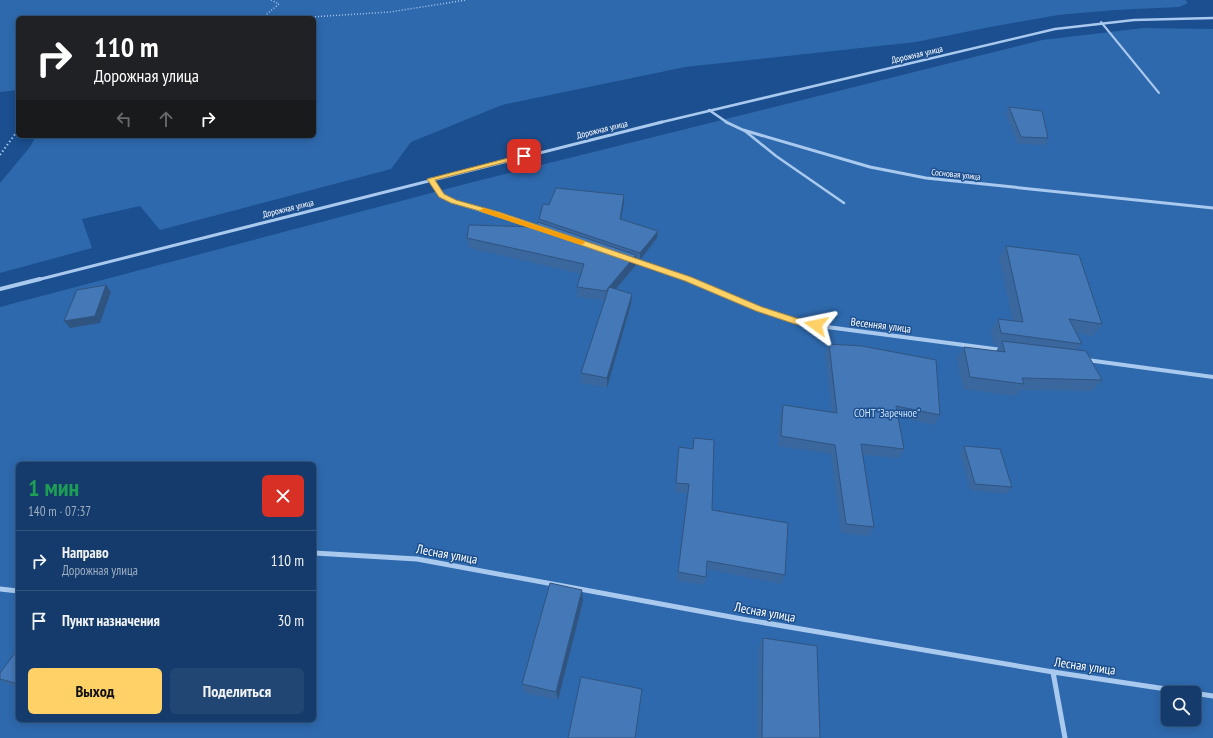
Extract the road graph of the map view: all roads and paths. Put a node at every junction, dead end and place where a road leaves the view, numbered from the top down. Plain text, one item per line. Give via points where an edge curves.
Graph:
1 (271, 0) edge
2 (466, 0) edge
3 (264, 16) edge
4 (316, 17) edge
5 (1213, 18) edge
6 (1100, 22) junction
7 (1159, 93) dead end
8 (709, 110) junction
9 (744, 130) junction
10 (16, 133) edge
11 (0, 155) edge
12 (431, 179) junction
13 (844, 203) dead end
14 (1213, 208) edge
15 (547, 231) edge
16 (627, 258) edge
17 (0, 289) edge
18 (1007, 350) edge
19 (1085, 360) edge
20 (1213, 377) edge
21 (316, 553) edge
22 (0, 590) edge
23 (16, 591) edge
24 (1053, 672) junction
25 (1213, 696) edge
26 (1065, 738) edge

1 - 3 path via 279,4
2 - 4 path via 390,12
5 - 6 street, Дорожная улица
6 - 7 lane
6 - 8 street, Дорожная улица via 1055,29
8 - 9 street, Сосновая улица via 732,126
8 - 12 street, Дорожная улица
9 - 13 lane via 776,156
9 - 14 street, Сосновая улица via 870,168 926,178
10 - 11 path
12 - 15 street via 441,195 454,202
12 - 17 street, Дорожная улица
16 - 18 street, Весенняя улица via 688,279 759,309 795,320 827,327
19 - 20 street
21 - 24 street, Лесная улица via 417,559 742,619
22 - 23 street
24 - 25 street, Лесная улица
24 - 26 street

